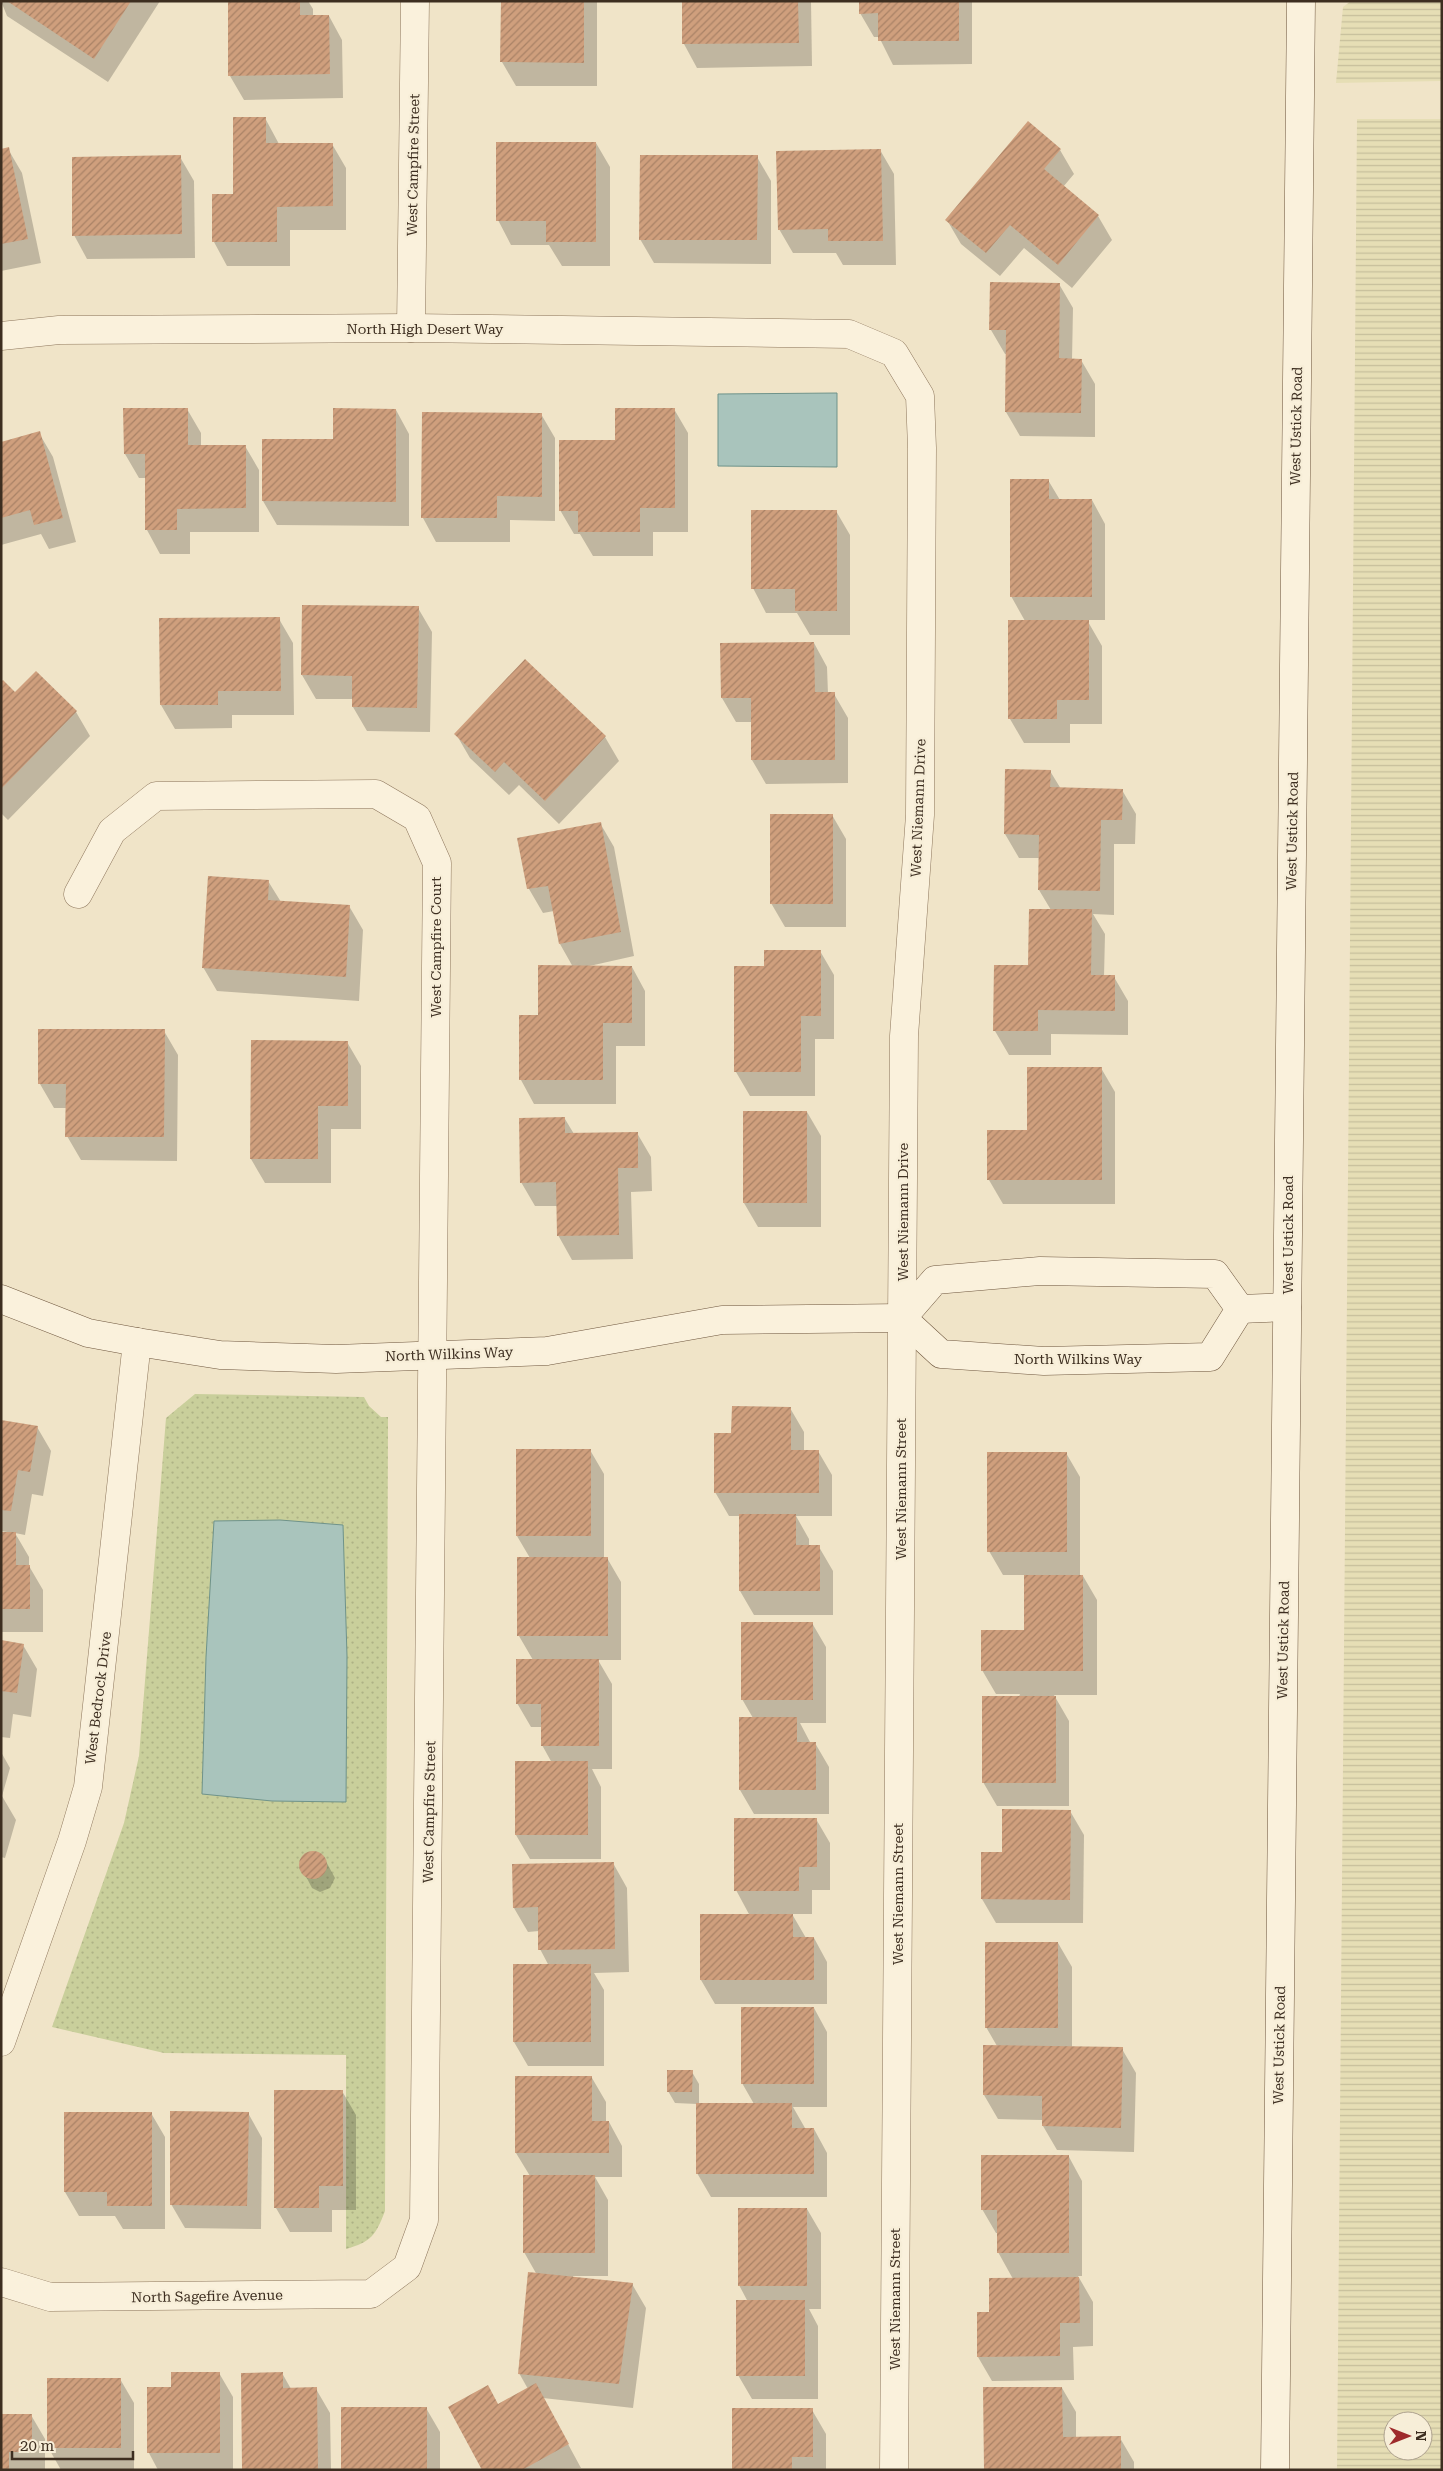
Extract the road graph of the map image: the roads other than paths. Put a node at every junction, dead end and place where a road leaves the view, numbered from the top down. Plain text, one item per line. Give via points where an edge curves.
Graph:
1 (415, 1) edge
2 (1301, 1) edge
3 (411, 328) junction
4 (849, 334) joint
5 (1, 336) edge
6 (78, 894) dead end
7 (1, 1299) edge
8 (1287, 1307) junction
9 (1240, 1308) junction
10 (902, 1318) junction
11 (137, 1342) junction
12 (433, 1355) junction
13 (1, 2042) edge
14 (407, 2266) joint
15 (1, 2282) edge
16 (894, 2470) edge
17 (1275, 2470) edge

1 - 3 street, West Campfire Street
2 - 8 street, West Ustick Road
3 - 4 street, North High Desert Way
3 - 5 street, North High Desert Way via 59,330
4 - 10 street, West Niemann Drive via 894,354 920,396 920,815 904,1036
6 - 12 street, West Campfire Court via 112,830 156,796 376,794 416,818 437,863
7 - 11 street, North Wilkins Way via 88,1333
8 - 9 street
8 - 17 street, West Ustick Road
9 - 10 street via 1215,1274 1040,1271 935,1280
9 - 10 street, North Wilkins Way via 1210,1357 1175,1359 1044,1361 941,1354
10 - 12 street, North Wilkins Way via 722,1320 547,1351
10 - 16 street, West Niemann Street
11 - 12 street, North Wilkins Way via 220,1355 336,1359
11 - 13 street, West Bedrock Drive via 88,1786 72,1841
12 - 14 street, West Campfire Street via 424,2220
14 - 15 street, North Sagefire Avenue via 370,2294 50,2298

